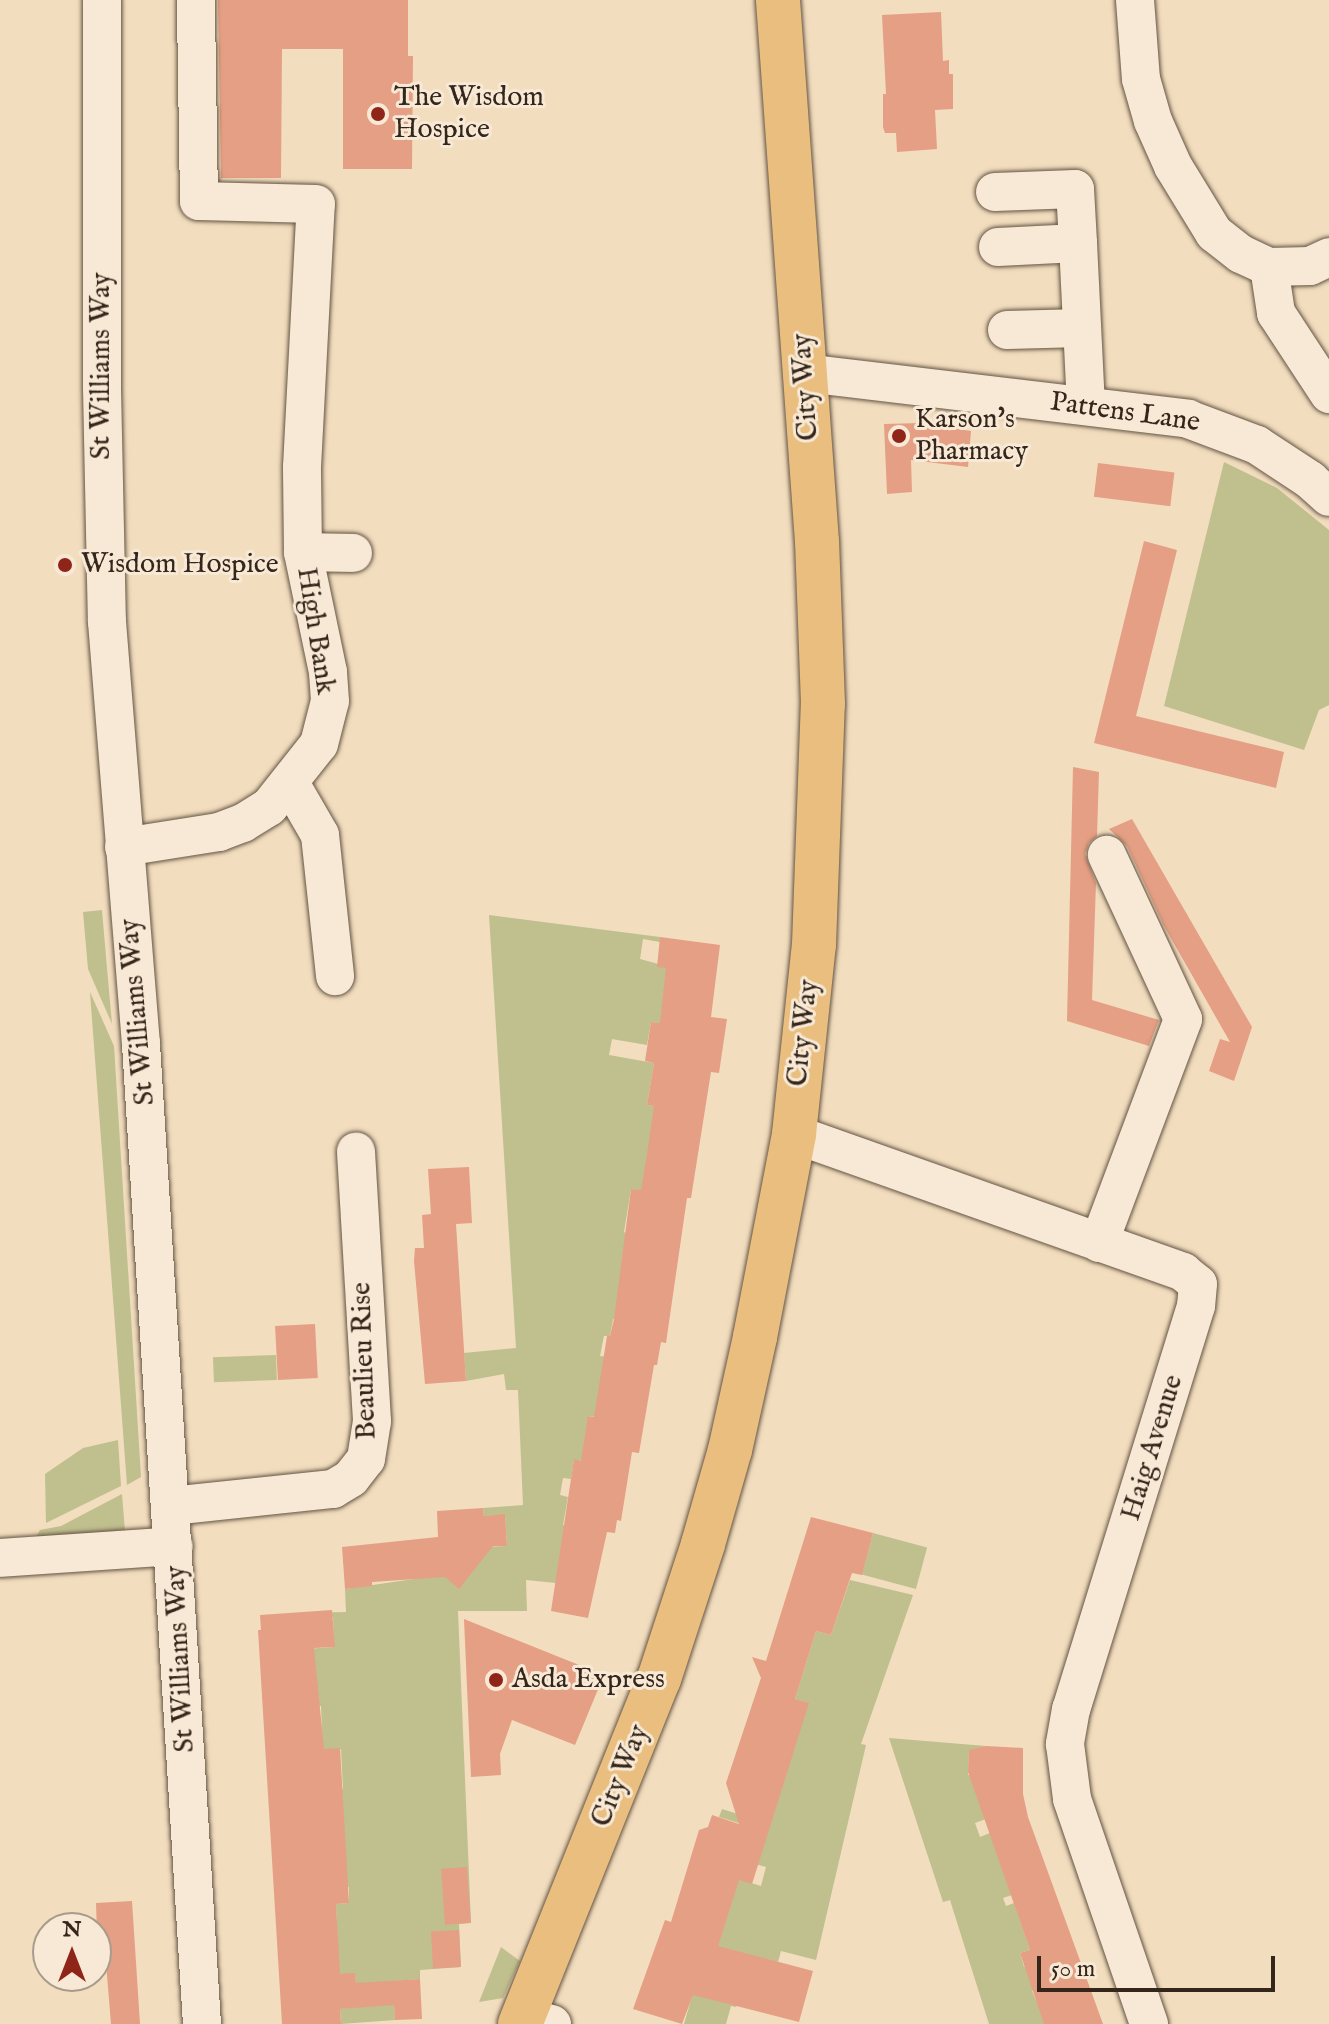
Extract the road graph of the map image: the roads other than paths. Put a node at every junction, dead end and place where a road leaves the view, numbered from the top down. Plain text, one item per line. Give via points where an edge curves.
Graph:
1 (102, 0) edge
2 (196, 0) edge
3 (778, 0) edge
4 (1135, 0) edge
5 (995, 192) dead end
6 (1078, 243) junction
7 (998, 247) dead end
8 (1329, 257) edge
9 (1269, 267) junction
10 (1082, 328) junction
11 (1007, 330) dead end
12 (805, 373) junction
13 (1329, 394) edge
14 (1086, 405) junction
15 (1329, 497) edge
16 (303, 552) junction
17 (353, 553) dead end
18 (290, 783) junction
19 (124, 847) junction
20 (1107, 855) dead end
21 (335, 976) dead end
22 (794, 1134) junction
23 (356, 1151) dead end
24 (1099, 1243) junction
25 (171, 1506) junction
26 (174, 1546) junction
27 (0, 1558) edge
28 (531, 2022) edge
29 (202, 2024) edge
30 (1149, 2024) edge

1 - 19 street, St Williams Way via 103,537
2 - 16 street, High Bank via 199,201 316,204 302,467
3 - 12 main road, City Way
4 - 9 street via 1141,79 1173,166 1214,233
5 - 6 street via 1075,189
6 - 7 street
6 - 10 street
8 - 9 street via 1310,266
9 - 13 street via 1276,313
10 - 11 street
10 - 14 street
12 - 14 street, Pattens Lane
12 - 22 main road, City Way via 818,571 822,807
14 - 15 street, Pattens Lane via 1218,427 1285,461
16 - 17 street
16 - 18 street, High Bank via 330,701 319,744
18 - 19 street, High Bank via 269,807 230,828
18 - 21 street via 320,835
19 - 25 street, St Williams Way
20 - 24 street via 1183,1019
22 - 24 street, Haig Avenue
22 - 28 main road, City Way via 761,1313 703,1544 659,1679
23 - 25 street, Beaulieu Rise via 372,1421 366,1459 333,1489
24 - 30 street, Haig Avenue via 1183,1272 1199,1287 1071,1709 1065,1744 1072,1799
25 - 26 street, St Williams Way
26 - 27 street
26 - 29 street, St Williams Way

